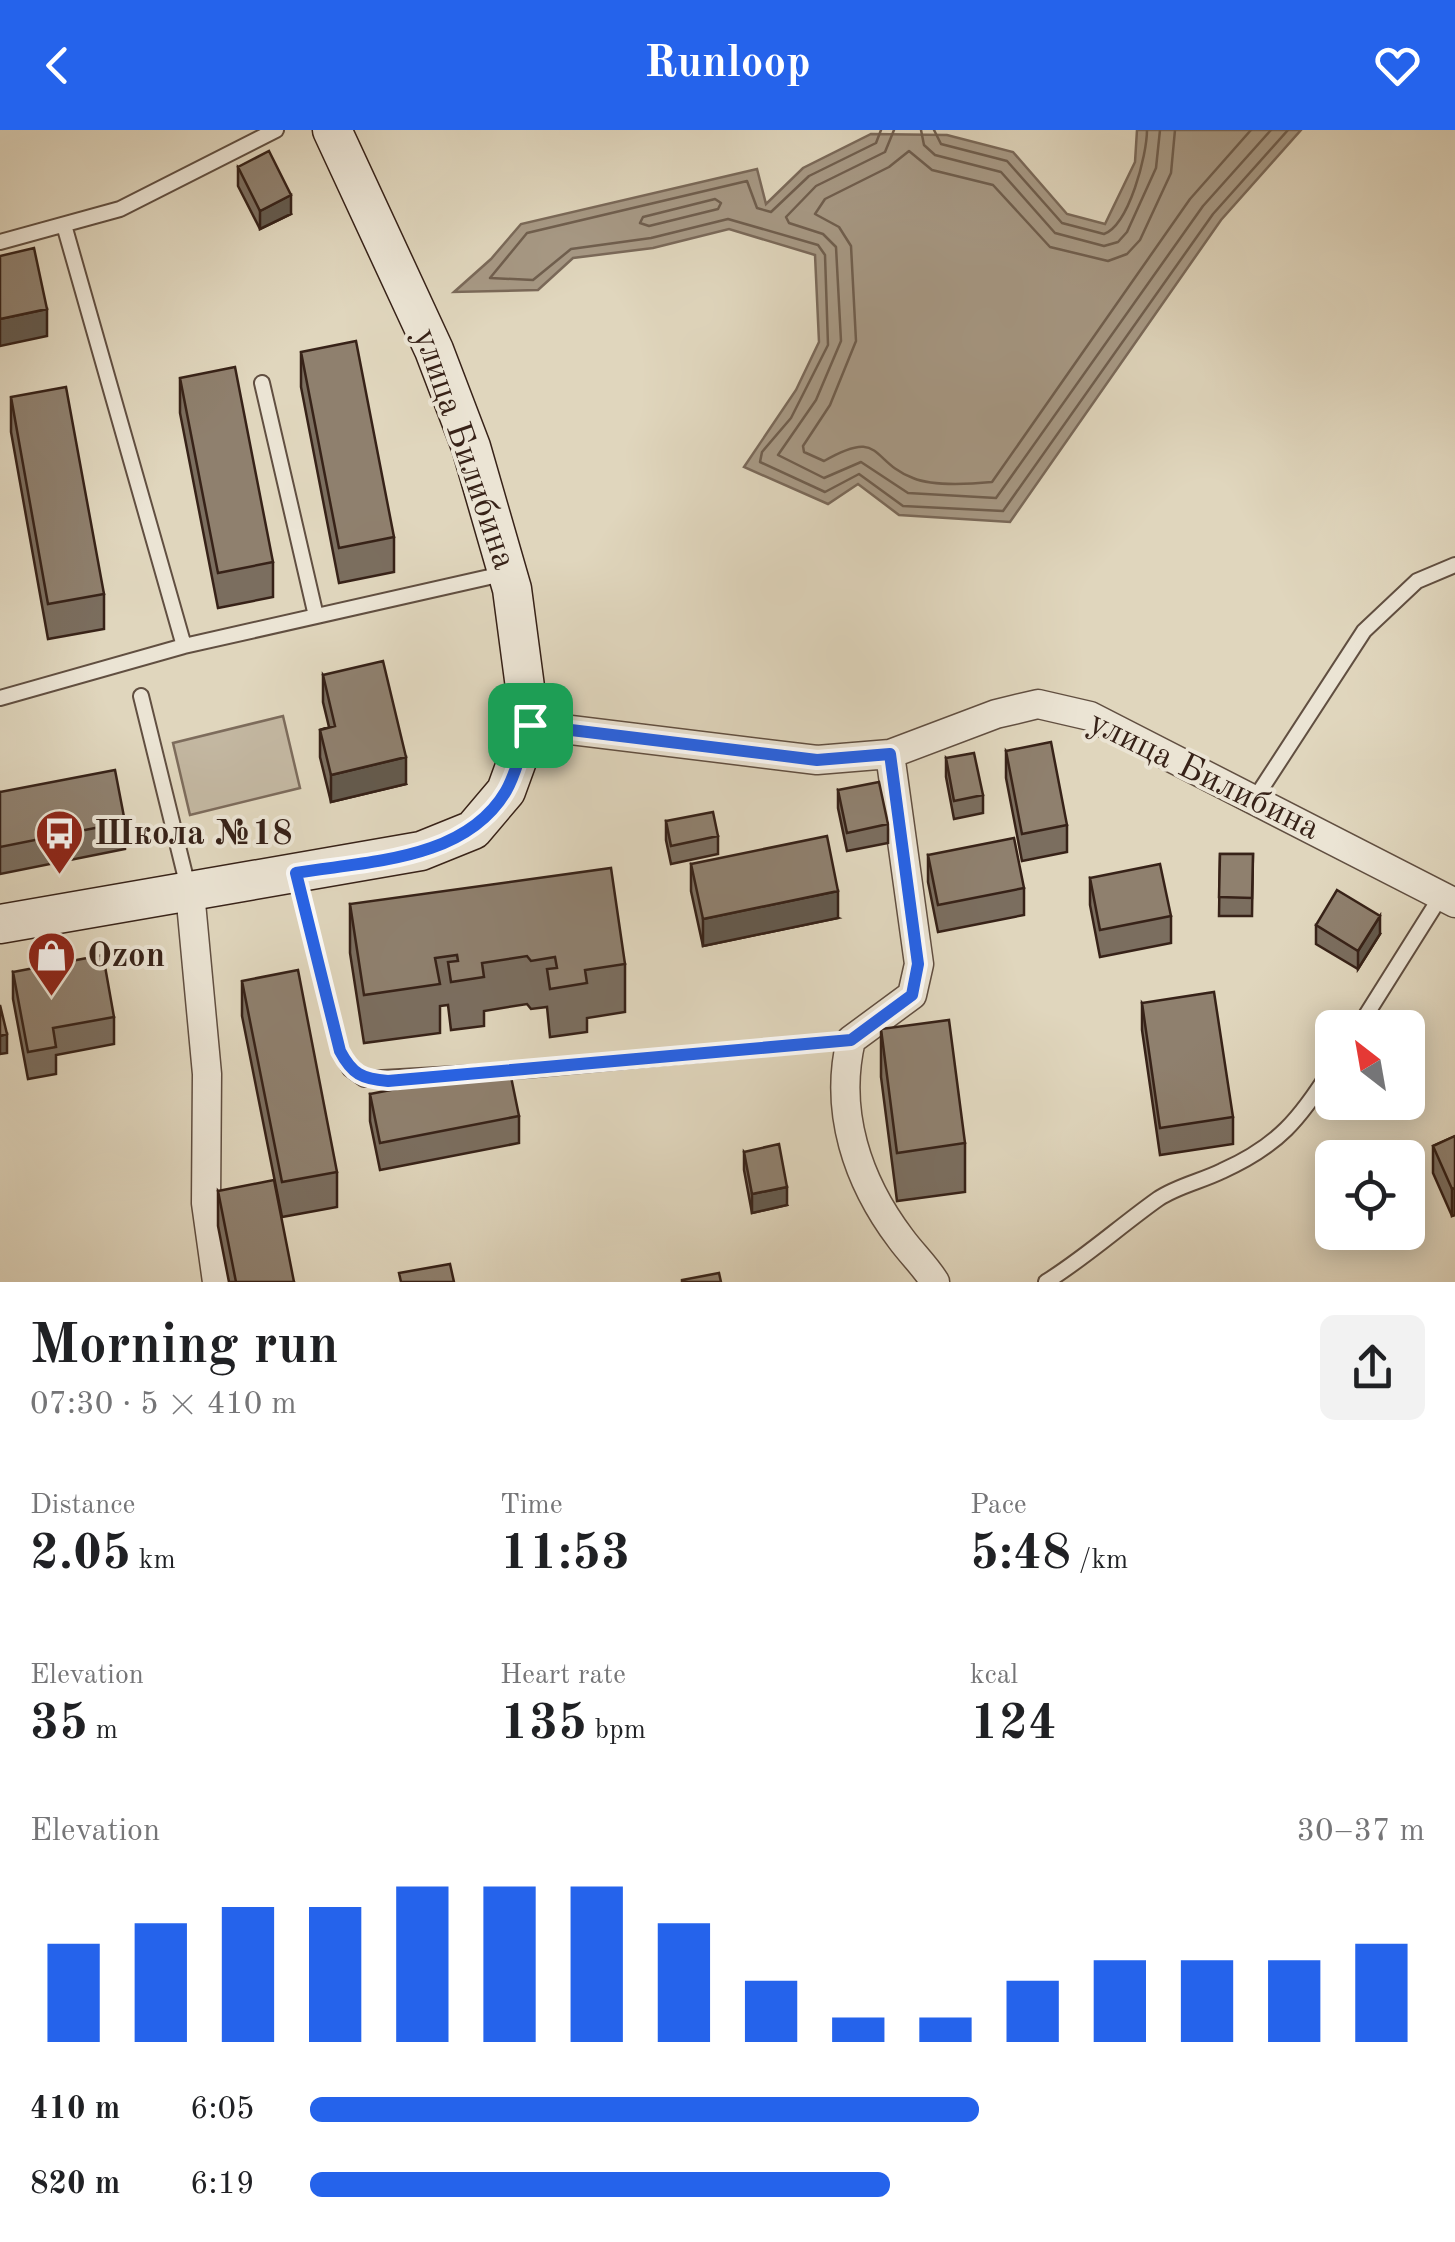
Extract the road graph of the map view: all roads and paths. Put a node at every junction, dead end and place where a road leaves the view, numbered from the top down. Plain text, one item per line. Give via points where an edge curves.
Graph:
1 (276, 130) edge
2 (332, 130) edge
3 (64, 225) junction
4 (0, 242) edge
5 (262, 382) dead end
6 (1455, 565) edge
7 (508, 573) junction
8 (316, 616) junction
9 (184, 646) junction
10 (141, 696) dead end
11 (0, 698) edge
12 (530, 725) junction
13 (890, 754) junction
14 (1256, 798) junction
15 (296, 873) junction
16 (190, 892) junction
17 (1448, 900) edge
18 (0, 924) edge
19 (1371, 1010) edge
20 (851, 1040) junction
21 (1315, 1095) edge
22 (217, 1282) edge
23 (934, 1282) edge
24 (1046, 1282) edge

1 - 3 lane via 120,209
2 - 7 main road, улица Билибина via 434,350 472,447
3 - 4 lane
3 - 9 lane
5 - 8 lane
6 - 14 lane via 1417,581 1364,631
7 - 8 lane
7 - 12 main road, улица Билибина
8 - 9 lane
9 - 11 lane
10 - 16 lane
12 - 13 street, улица Билибина via 817,760
12 - 15 main road, улица Билибина via 506,791 472,830 421,851
13 - 14 street, улица Билибина via 1038,704 1090,716
13 - 20 street via 918,964 912,995
14 - 17 street, улица Билибина
15 - 16 main road, улица Билибина
15 - 20 lane via 340,1051 364,1079
16 - 18 main road, улица Билибина
16 - 22 street via 207,1074 206,1203
17 - 19 lane
20 - 23 street via 844,1070 851,1146 870,1190
21 - 24 lane via 1296,1125 1276,1140 1162,1197

